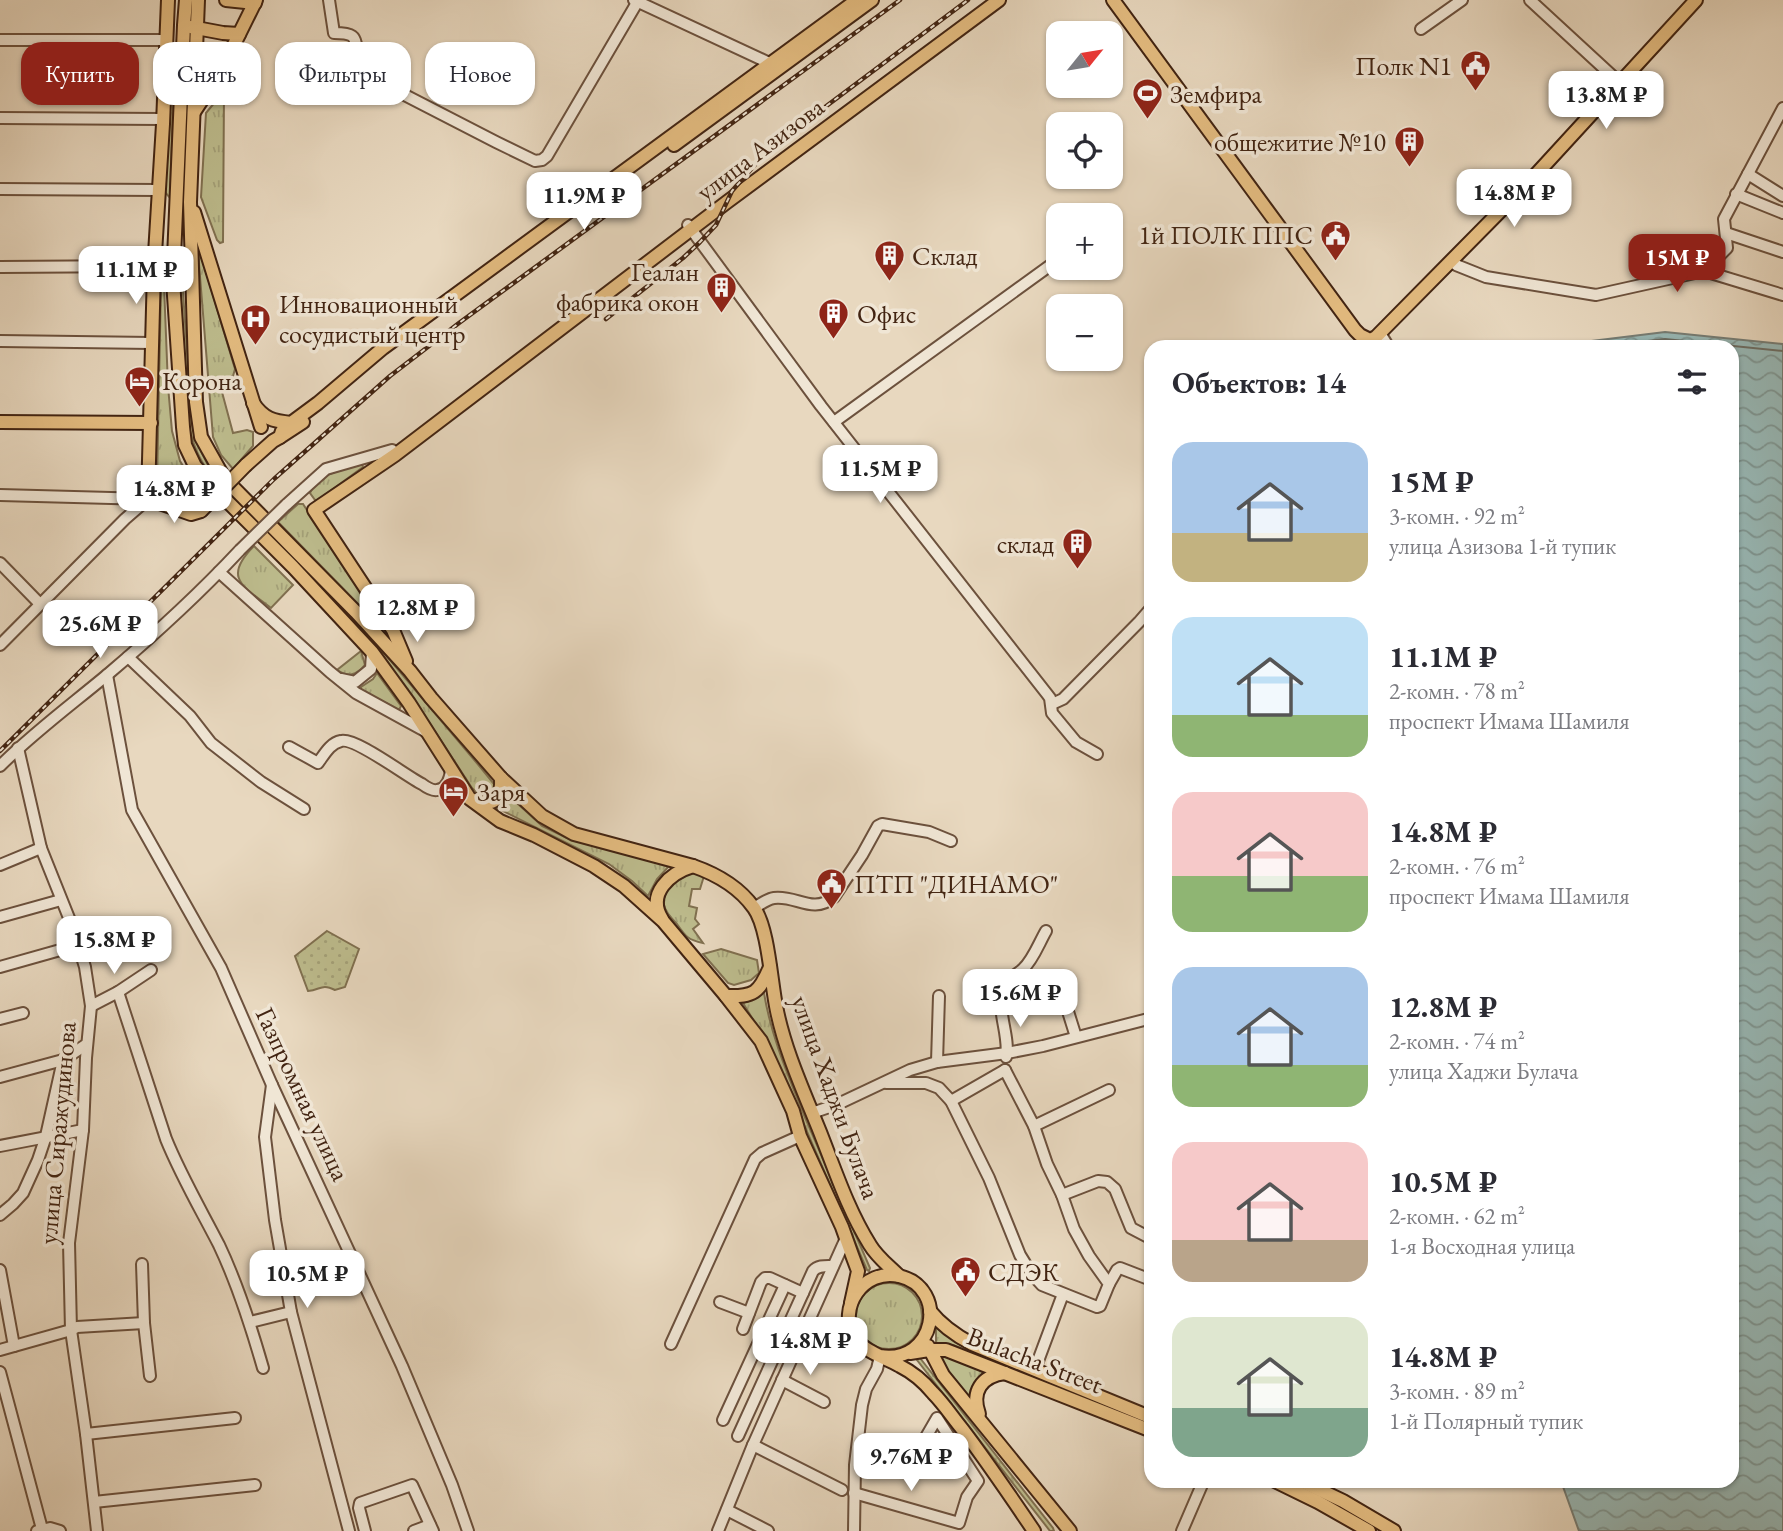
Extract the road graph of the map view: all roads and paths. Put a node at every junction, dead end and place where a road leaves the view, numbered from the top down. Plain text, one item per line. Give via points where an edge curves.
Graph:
1 (169, 0) edge
2 (186, 0) edge
3 (198, 0) edge
4 (226, 0) edge
5 (329, 0) edge
6 (857, 0) edge
7 (872, 0) edge
8 (990, 0) edge
9 (999, 0) edge
10 (1105, 0) edge
11 (1113, 0) edge
12 (1462, 0) edge
13 (1530, 0) edge
14 (1696, 0) edge
15 (1702, 0) edge
16 (256, 1) edge
17 (636, 1) edge
18 (967, 21) junction
19 (190, 27) junction
20 (1421, 29) dead end
21 (239, 34) junction
22 (0, 40) edge
23 (167, 40) junction
24 (182, 42) edge
25 (185, 42) edge
26 (775, 65) junction
27 (1620, 83) junction
28 (168, 105) edge
29 (180, 105) edge
30 (1783, 108) edge
31 (194, 112) junction
32 (163, 114) junction
33 (0, 118) edge
34 (1748, 174) junction
35 (0, 189) edge
36 (158, 190) junction
37 (1736, 194) junction
38 (1783, 196) edge
39 (177, 208) junction
40 (1783, 213) edge
41 (690, 227) junction
42 (1726, 233) junction
43 (197, 238) junction
44 (1783, 252) edge
45 (1456, 265) junction
46 (0, 267) edge
47 (1046, 268) edge
48 (153, 270) junction
49 (1704, 271) junction
50 (173, 281) junction
51 (1783, 295) edge
52 (1353, 340) edge
53 (1371, 340) edge
54 (1377, 340) edge
55 (1377, 340) edge
56 (0, 341) edge
57 (152, 343) junction
58 (0, 422) edge
59 (834, 422) junction
60 (151, 424) junction
61 (270, 430) junction
62 (393, 453) junction
63 (301, 491) junction
64 (0, 495) edge
65 (148, 499) junction
66 (314, 510) junction
67 (0, 563) edge
68 (219, 572) junction
69 (40, 604) junction
70 (1144, 615) edge
71 (393, 630) junction
72 (382, 641) junction
73 (0, 645) edge
74 (372, 652) junction
75 (128, 657) junction
76 (410, 671) junction
77 (330, 672) junction
78 (107, 675) junction
79 (1052, 704) junction
80 (427, 732) junction
81 (289, 747) dead end
82 (18, 748) junction
83 (1097, 754) dead end
84 (0, 766) edge
85 (451, 770) junction
86 (501, 778) junction
87 (470, 799) junction
88 (304, 809) dead end
89 (951, 841) dead end
90 (41, 848) junction
91 (0, 865) edge
92 (693, 866) junction
93 (61, 900) junction
94 (754, 908) junction
95 (0, 917) edge
96 (663, 921) junction
97 (1046, 931) dead end
98 (78, 945) junction
99 (0, 967) edge
100 (770, 967) junction
101 (151, 970) dead end
102 (1060, 986) dead end
103 (118, 992) junction
104 (726, 996) junction
105 (940, 996) dead end
106 (91, 1006) junction
107 (23, 1013) dead end
108 (0, 1019) edge
109 (1144, 1020) edge
110 (1076, 1037) junction
111 (87, 1044) junction
112 (1007, 1053) junction
113 (63, 1060) junction
114 (937, 1062) junction
115 (1005, 1070) junction
116 (0, 1077) edge
117 (886, 1083) junction
118 (272, 1085) junction
119 (1109, 1090) dead end
120 (951, 1101) junction
121 (812, 1113) junction
122 (1034, 1126) junction
123 (83, 1130) junction
124 (46, 1136) junction
125 (800, 1136) junction
126 (0, 1146) edge
127 (1062, 1195) junction
128 (0, 1215) edge
129 (1144, 1235) edge
130 (846, 1238) junction
131 (142, 1264) dead end
132 (833, 1266) junction
133 (0, 1269) edge
134 (899, 1276) junction
135 (1144, 1277) edge
136 (1, 1282) edge
137 (1109, 1284) junction
138 (785, 1285) junction
139 (803, 1293) junction
140 (1063, 1294) junction
141 (720, 1302) dead end
142 (851, 1303) junction
143 (930, 1311) junction
144 (291, 1312) junction
145 (749, 1313) junction
146 (250, 1322) junction
147 (144, 1323) junction
148 (743, 1329) dead end
149 (71, 1330) junction
150 (925, 1336) junction
151 (671, 1344) dead end
152 (13, 1346) junction
153 (0, 1350) edge
154 (929, 1350) junction
155 (900, 1355) junction
156 (880, 1356) junction
157 (263, 1368) dead end
158 (0, 1371) edge
159 (1005, 1373) junction
160 (1032, 1375) junction
161 (150, 1376) dead end
162 (766, 1376) junction
163 (782, 1381) junction
164 (824, 1402) dead end
165 (1144, 1415) edge
166 (235, 1418) dead end
167 (723, 1420) dead end
168 (981, 1421) junction
169 (1144, 1427) edge
170 (86, 1434) junction
171 (738, 1436) dead end
172 (753, 1445) junction
173 (910, 1471) dead end
174 (255, 1485) dead end
175 (1201, 1488) edge
176 (1289, 1488) edge
177 (1316, 1488) edge
178 (842, 1490) dead end
179 (854, 1493) junction
180 (94, 1502) junction
181 (727, 1510) junction
182 (431, 1528) edge
183 (40, 1530) edge
184 (60, 1531) edge
185 (97, 1531) edge
186 (349, 1531) edge
187 (365, 1531) edge
188 (414, 1531) edge
189 (468, 1531) edge
190 (718, 1531) edge
191 (768, 1531) edge
192 (854, 1531) edge
193 (1034, 1531) edge
194 (1069, 1531) edge
195 (1182, 1531) edge
196 (1369, 1531) edge
197 (1394, 1531) edge

1 - 23 main road
1 - 24 main road
2 - 19 main road
3 - 19 main road
4 - 16 main road
5 - 17 street via 334,33 350,35 356,41 360,72 535,160 547,156
6 - 26 main road
7 - 26 main road
8 - 18 main road, улица Азизова
9 - 18 main road, улица Азизова
10 - 52 main road
11 - 53 main road via 1356,330
12 - 20 street
13 - 27 street
14 - 27 main road
15 - 45 main road
16 - 21 main road
17 - 26 street
18 - 41 main road, улица Азизова
19 - 21 main road
19 - 25 main road, улица Хаджи Булача
19 - 31 main road
21 - 31 main road
22 - 23 street
23 - 32 main road
26 - 61 main road via 383,348 318,404 291,423
27 - 54 main road
28 - 32 main road
29 - 39 main road, улица Хаджи Булача
30 - 34 street
31 - 43 main road via 190,202
32 - 33 street
32 - 36 main road
34 - 37 street
34 - 38 street
35 - 36 street
36 - 39 main road
36 - 48 main road
37 - 40 street
37 - 42 street via 1724,219
39 - 50 main road, улица Хаджи Булача
41 - 59 street
41 - 62 main road, улица Азизова
42 - 44 street
42 - 49 street via 1727,248
43 - 61 main road via 253,403
43 - 72 main road, улица Хаджи Булача via 196,402 201,437 224,478
45 - 49 street via 1486,277 1597,295
45 - 55 main road
46 - 48 street via 143,266
47 - 59 street
48 - 50 main road
48 - 57 main road
49 - 51 street
50 - 74 main road, улица Хаджи Булача via 180,403 186,445 195,466
56 - 57 street
57 - 60 main road
58 - 60 main road
59 - 79 street
60 - 65 main road
61 - 65 main road, bridge via 251,461 201,511 191,514
62 - 63 street, улица Азизова via 327,470
62 - 66 main road, улица Азизова
63 - 66 street
63 - 68 street, улица Азизова, bridge
64 - 65 street
65 - 69 street
66 - 71 main road
67 - 69 street
68 - 75 street, улица Азизова
68 - 77 street
69 - 73 street
70 - 79 street via 1063,699
71 - 72 main road
71 - 76 main road
72 - 76 main road, улица Хаджи Булача
74 - 77 street via 371,669 355,682
74 - 80 main road, улица Хаджи Булача
75 - 78 street, улица Азизова
75 - 88 street via 190,716 211,743
76 - 86 main road, улица Хаджи Булача
77 - 80 street via 356,693
78 - 82 street, улица Азизова
78 - 118 street, Газпромная улица via 132,810 221,968
79 - 83 street via 1052,713 1076,742
80 - 85 main road, улица Хаджи Булача
81 - 85 street via 318,763 335,744 354,742 432,790 447,783
82 - 84 street, улица Азизова
82 - 90 street, улица Сиражудинова
85 - 87 main road, улица Хаджи Булача
86 - 87 main road via 497,799 482,803
86 - 92 main road, улица Хаджи Булача via 542,816 574,834
87 - 96 main road, улица Хаджи Булача via 500,821 594,866
89 - 94 street via 929,832 878,825 829,901 811,905 774,898
90 - 91 street
90 - 93 street, улица Сиражудинова
92 - 94 main road, улица Хаджи Булача via 720,877
92 - 96 main road via 672,875 660,892 657,905
93 - 95 street
93 - 98 street, улица Сиражудинова
94 - 100 main road, улица Хаджи Булача
96 - 104 main road, улица Хаджи Булача
97 - 112 street via 1026,966 1003,984 1001,1015
98 - 99 street
98 - 106 street, улица Сиражудинова
100 - 104 main road via 758,989 745,997
100 - 121 main road, улица Хаджи Булача via 782,1029
101 - 103 street
102 - 110 street
103 - 106 street
103 - 146 street via 170,1149 219,1246
104 - 125 main road, улица Хаджи Булача via 761,1041
105 - 114 street
106 - 111 street, улица Сиражудинова
107 - 108 street
109 - 110 street
110 - 112 street
111 - 113 street
111 - 123 street, улица Сиражудинова
112 - 114 street
112 - 115 street
113 - 116 street
113 - 124 street
114 - 117 street
115 - 120 street
115 - 122 street
117 - 120 street via 926,1083 939,1088
117 - 121 street
118 - 144 street via 265,1137
118 - 189 street, Газпромная улица via 402,1366
119 - 122 street
120 - 140 street via 1020,1255 1042,1285
121 - 134 main road, улица Хаджи Булача via 860,1228
122 - 127 street
123 - 124 street
123 - 149 street, улица Сиражудинова via 69,1243
124 - 126 street
124 - 128 street via 23,1192
125 - 130 main road, улица Хаджи Булача
125 - 151 street via 755,1159
127 - 129 street via 1107,1182 1115,1189 1131,1228
127 - 137 street via 1074,1229
130 - 132 street
130 - 142 main road, улица Хаджи Булача via 858,1271
131 - 147 street
132 - 139 street via 816,1268
132 - 163 street
133 - 136 street
134 - 142 main road via 870,1280
134 - 143 main road via 921,1290
135 - 137 street via 1120,1268
136 - 152 street
137 - 140 street via 1097,1307
138 - 139 street
138 - 145 street via 765,1278
138 - 167 street
139 - 162 street
140 - 160 street
141 - 145 street
142 - 156 main road via 854,1336
143 - 150 main road
143 - 160 main road, Bulacha Street via 962,1339
144 - 146 street
144 - 186 street
145 - 148 street
146 - 157 street
147 - 149 street
147 - 161 street
149 - 152 street
149 - 170 street, улица Сиражудинова
150 - 154 main road
150 - 155 main road via 914,1349
152 - 153 street
154 - 155 main road, Bulacha Street
154 - 159 main road, Bulacha Street via 946,1350
154 - 168 main road
155 - 156 main road
156 - 179 street via 862,1405
156 - 193 main road via 902,1366 933,1393
158 - 183 street
159 - 160 main road, Bulacha Street
159 - 168 main road via 985,1380 978,1390 975,1404
160 - 165 main road, Bulacha Street
160 - 169 main road, Bulacha Street
162 - 163 street
162 - 171 street
163 - 164 street
163 - 172 street
166 - 170 street
168 - 194 main road
170 - 180 street, улица Сиражудинова
172 - 178 street
172 - 181 street
173 - 179 street via 937,1418 978,1480 959,1523
174 - 180 street
175 - 195 street
176 - 196 main road
177 - 197 main road
179 - 192 street
180 - 185 street, улица Сиражудинова
181 - 190 street
181 - 191 street
182 - 187 street via 412,1485 360,1503
182 - 188 street
183 - 184 street

